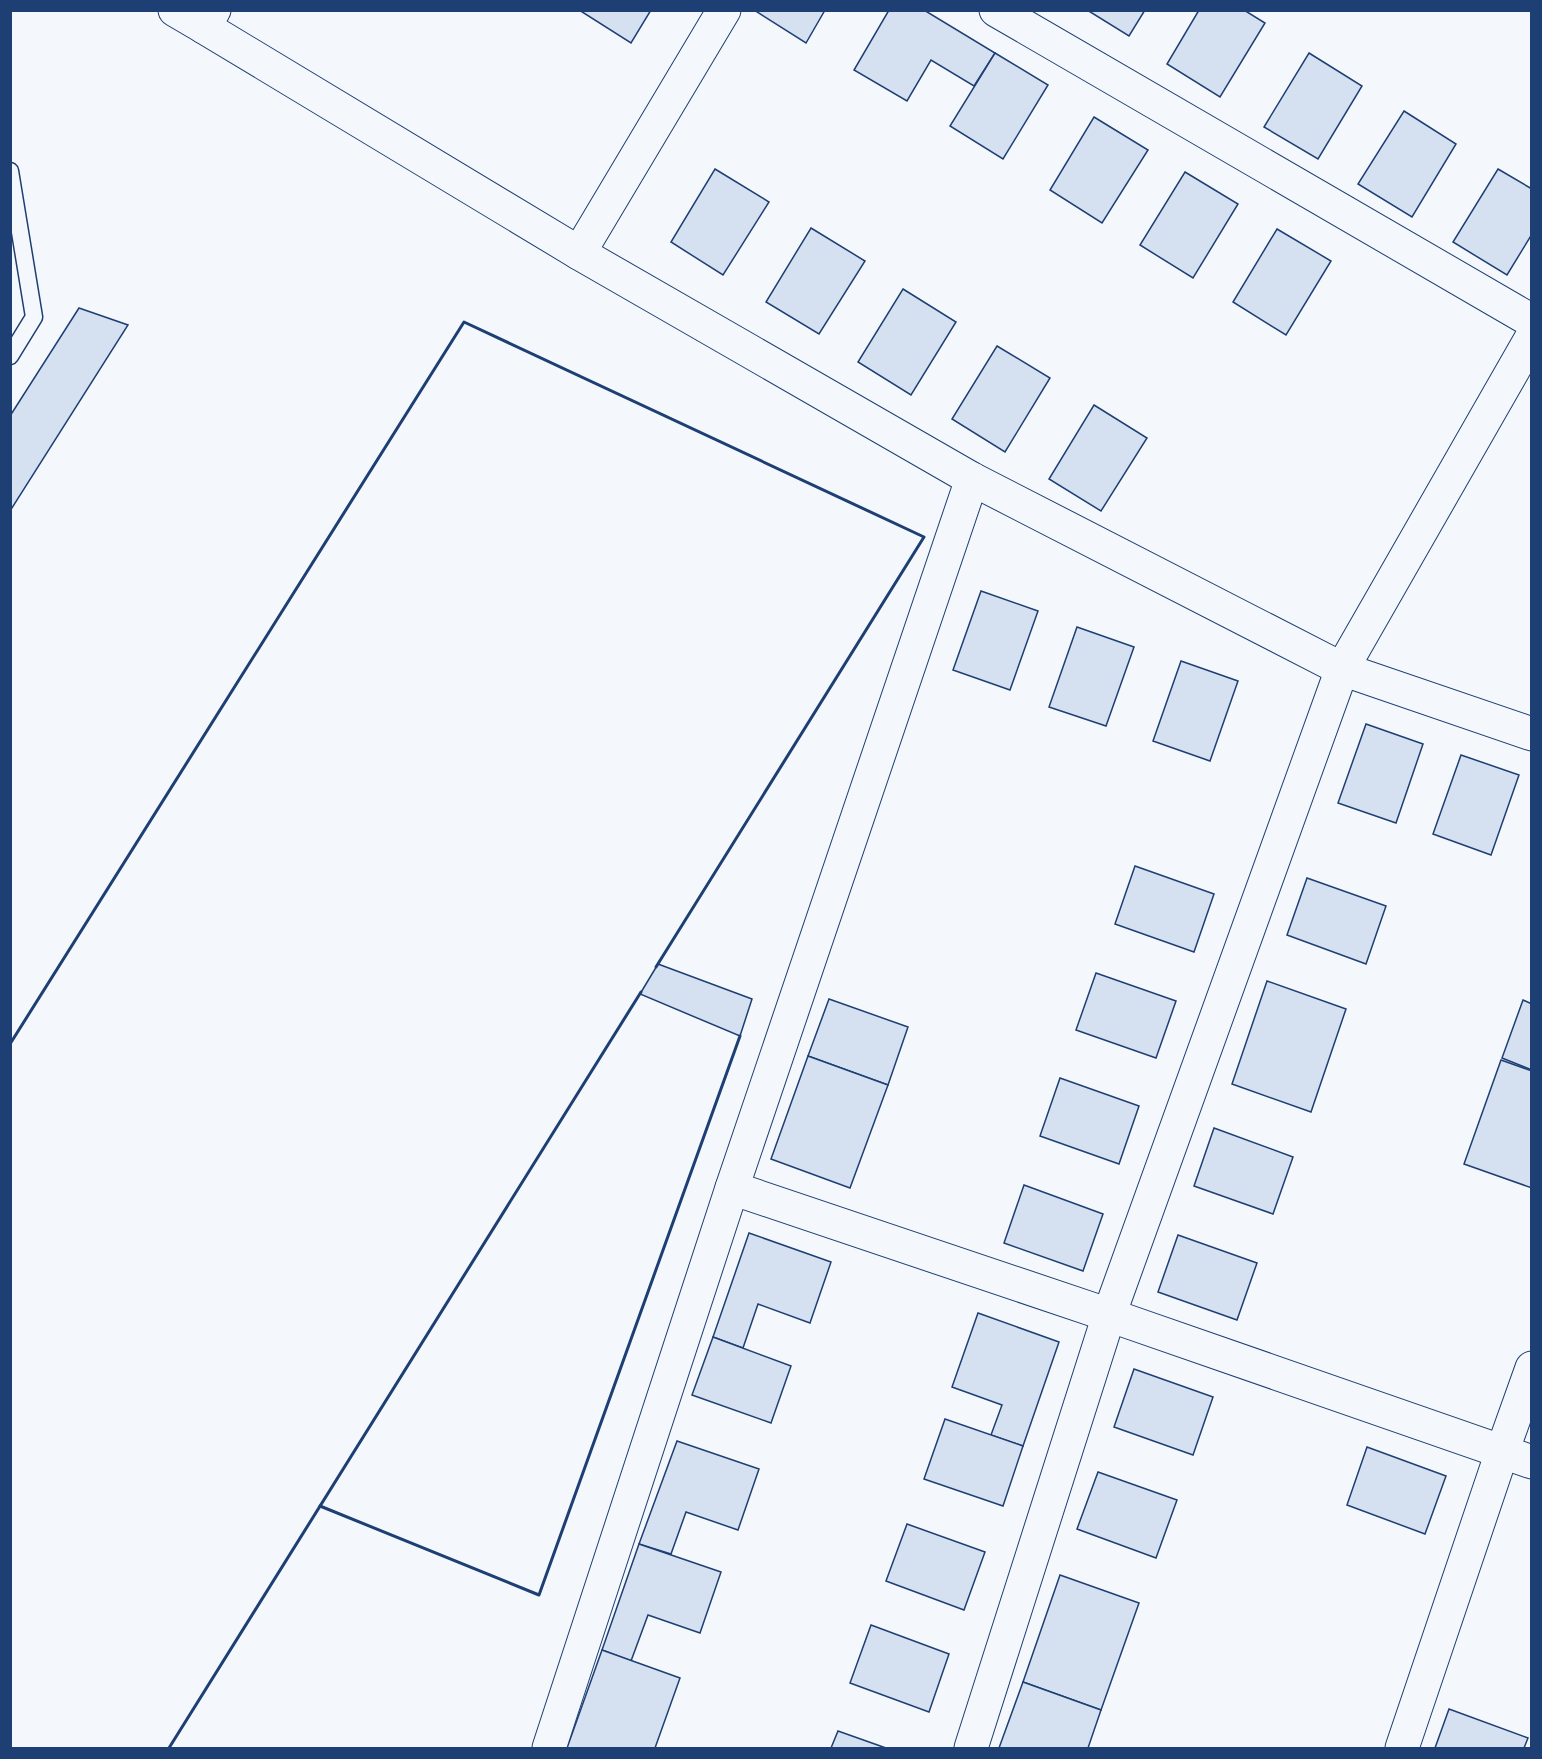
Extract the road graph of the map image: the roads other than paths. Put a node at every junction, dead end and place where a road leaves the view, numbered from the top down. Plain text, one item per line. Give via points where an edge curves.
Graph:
1 (175, 10) edge
2 (723, 10) edge
3 (996, 10) edge
4 (209, 19) edge
5 (10, 171) edge
6 (579, 253) junction
7 (1532, 321) edge
8 (1532, 336) edge
9 (10, 356) edge
10 (972, 479) junction
11 (1342, 669) junction
12 (1532, 734) edge
13 (732, 1188) junction
14 (1109, 1315) junction
15 (1532, 1368) edge
16 (1516, 1457) edge
17 (549, 1749) edge
18 (971, 1749) edge
19 (1402, 1749) edge

1 - 4 street
2 - 6 street
3 - 7 street
4 - 6 street
5 - 9 lane via 34,317
6 - 10 street
8 - 11 street
10 - 11 street
10 - 13 street
11 - 12 street
11 - 14 street
13 - 14 street
13 - 17 street
14 - 16 street
14 - 18 street
15 - 16 street
16 - 19 street

